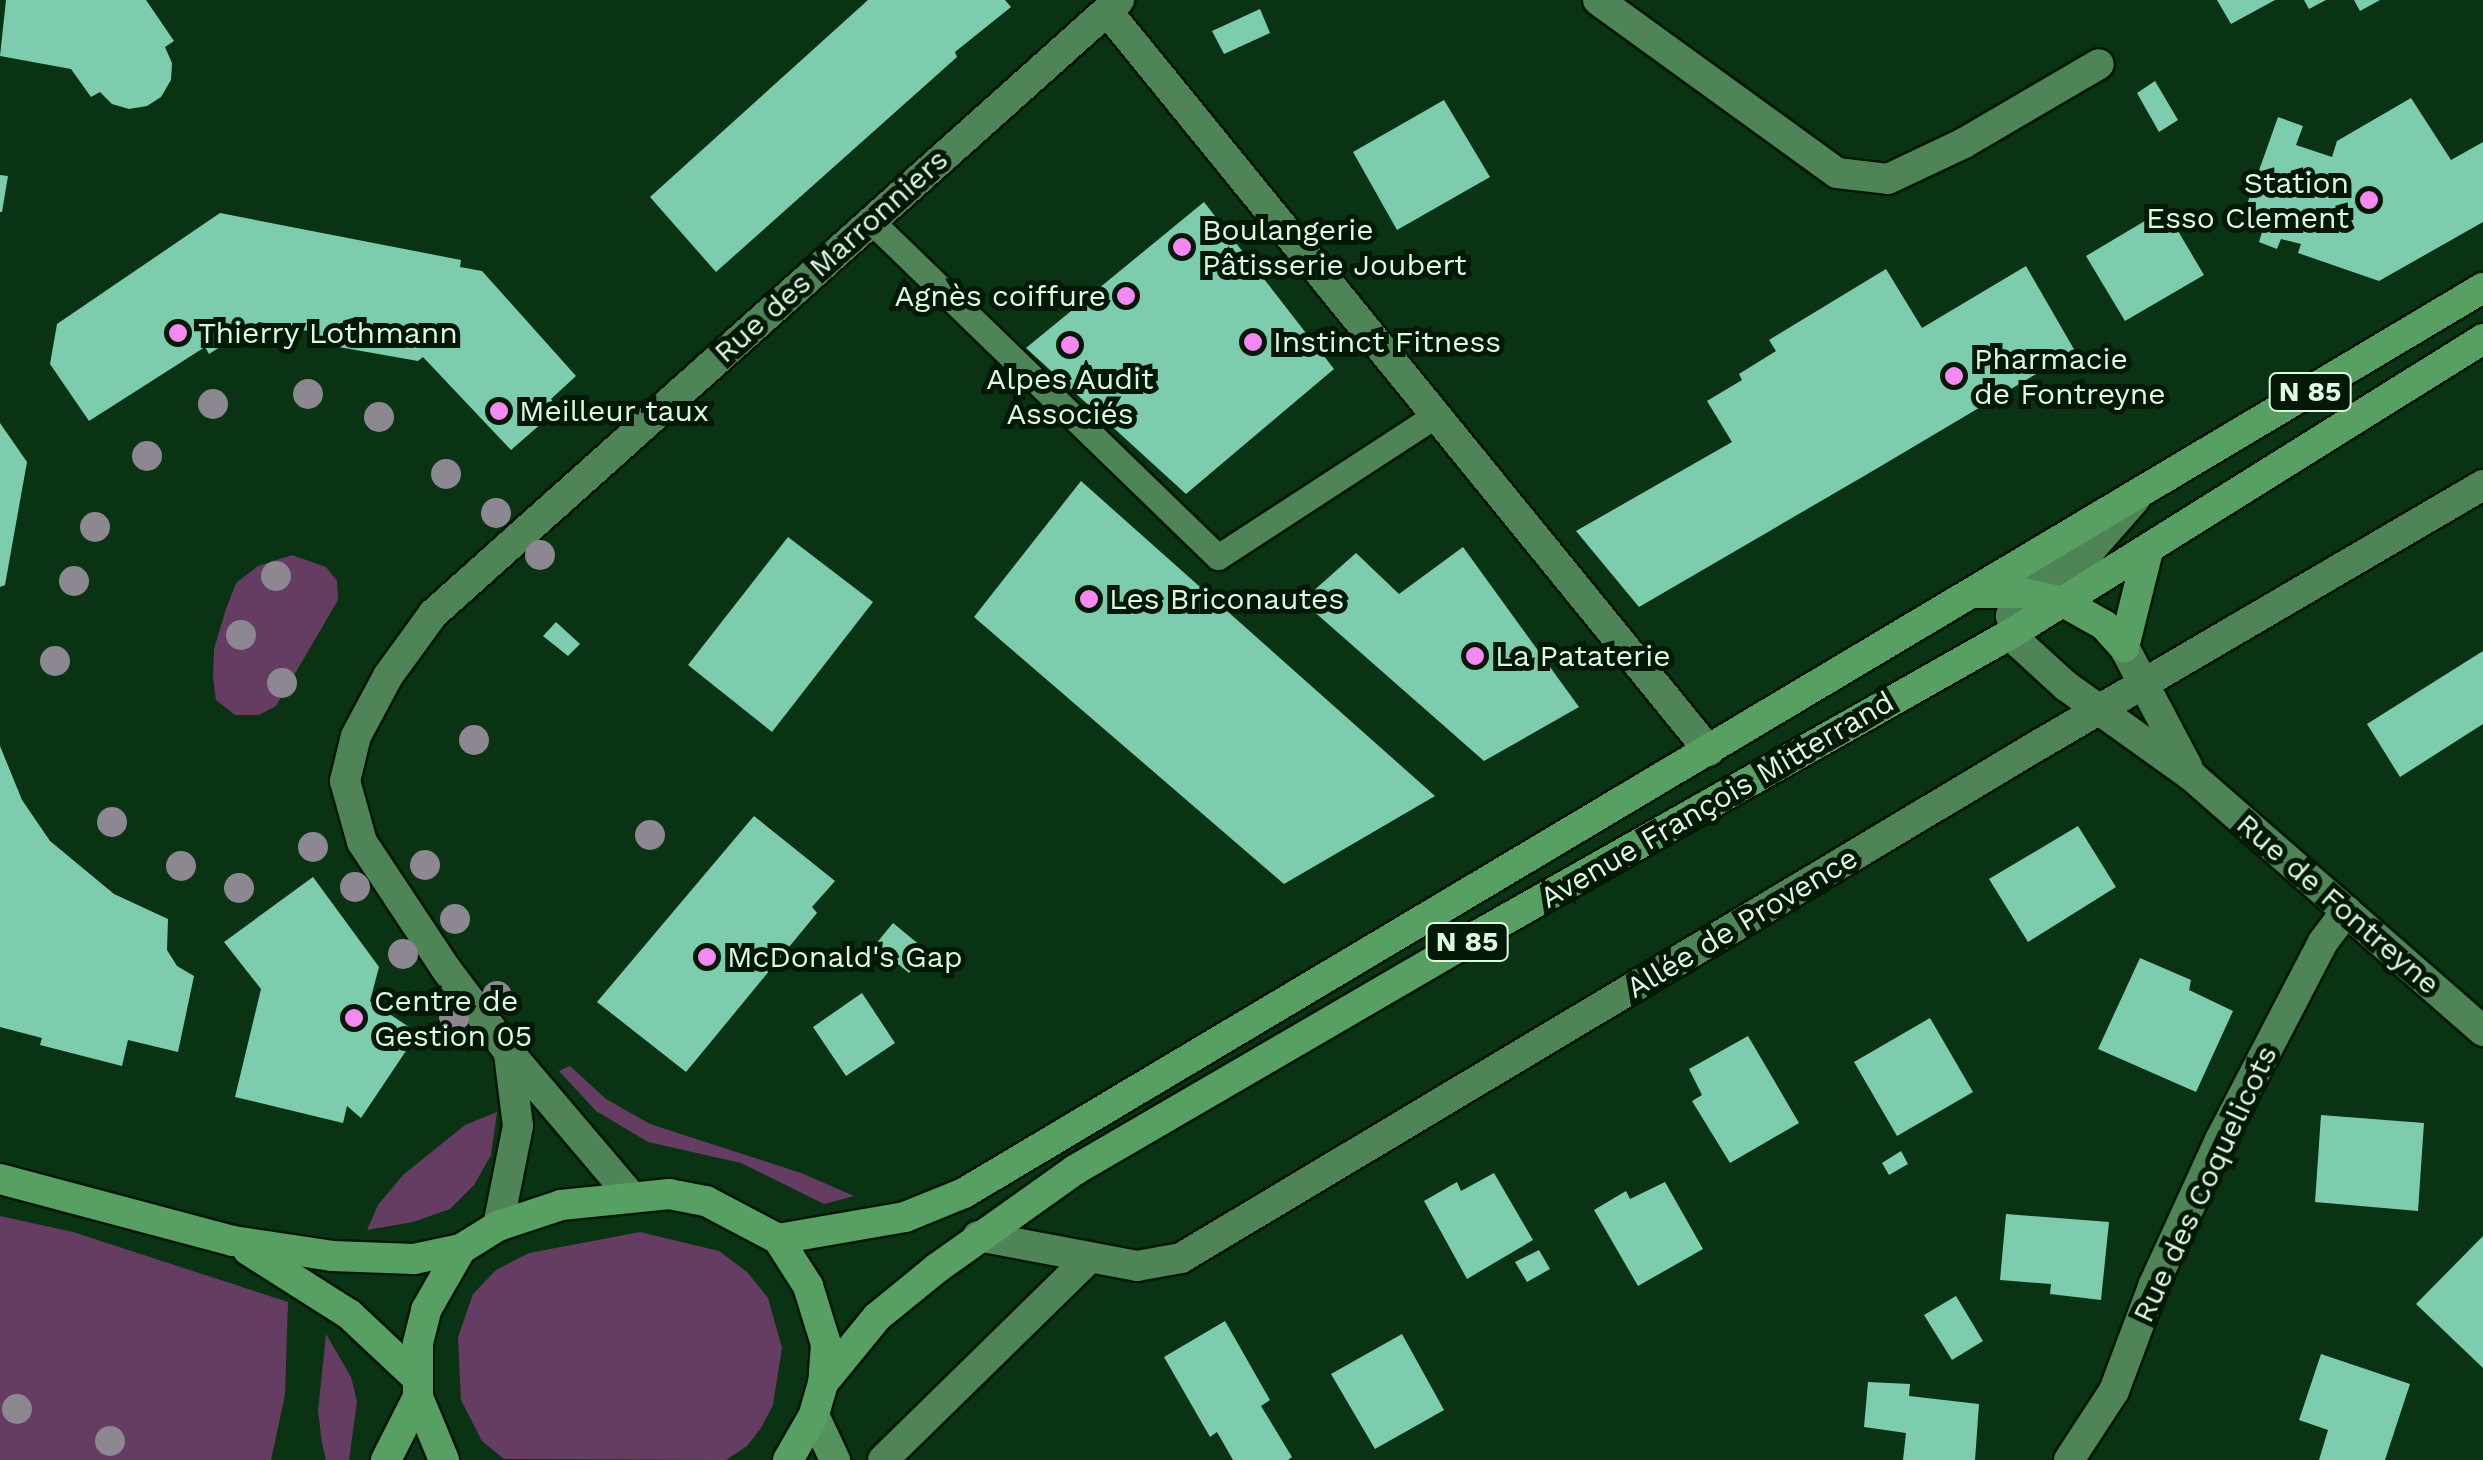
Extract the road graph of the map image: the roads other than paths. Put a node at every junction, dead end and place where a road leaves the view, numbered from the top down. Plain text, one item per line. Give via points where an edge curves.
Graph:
1 (1598, 0) edge
2 (1113, 6) edge
3 (2098, 64) dead end
4 (870, 220) junction
5 (2483, 288) edge
6 (2483, 339) edge
7 (1436, 415) junction
8 (2483, 486) edge
9 (2137, 496) junction
10 (2148, 551) junction
11 (1973, 593) junction
12 (2022, 594) junction
13 (2064, 602) junction
14 (2014, 632) junction
15 (2124, 647) junction
16 (2141, 685) junction
17 (2099, 710) junction
18 (1708, 751) junction
19 (2194, 777) junction
20 (2346, 911) junction
21 (2483, 1030) edge
22 (508, 1051) junction
23 (0, 1179) edge
24 (630, 1196) junction
25 (498, 1226) junction
26 (978, 1236) junction
27 (778, 1240) junction
28 (233, 1241) junction
29 (462, 1250) junction
30 (1088, 1259) junction
31 (823, 1383) junction
32 (417, 1387) junction
33 (814, 1415) junction
34 (386, 1460) edge
35 (444, 1460) edge
36 (788, 1460) edge
37 (835, 1460) edge
38 (884, 1460) edge
39 (2070, 1460) edge

1 - 3 street via 1838,173 1888,180
2 - 4 street, Rue des Marronniers
2 - 7 street
4 - 7 lane via 1218,557
4 - 22 street, Rue des Marronniers via 434,614 388,676 356,736 345,781 362,842
5 - 9 main road, Avenue François Mitterrand / N 85
6 - 10 main road, Avenue François Mitterrand / N 85
7 - 18 street
8 - 16 street, Allée de Provence
9 - 11 main road, Avenue François Mitterrand / N 85
9 - 12 street via 2085,556
10 - 13 main road, Avenue François Mitterrand / N 85
10 - 15 main road
11 - 12 main road
11 - 18 main road, Avenue François Mitterrand / N 85
12 - 13 main road
12 - 14 street via 2012,616
13 - 14 main road, Avenue François Mitterrand / N 85
13 - 15 main road via 2104,625
14 - 17 street, Rue de Fontreyne
14 - 26 main road, Avenue François Mitterrand / N 85 via 1075,1170
15 - 16 street, Rue de Fontreyne
16 - 17 street, Allée de Provence
16 - 19 street, Rue de Fontreyne
17 - 19 street, Rue de Fontreyne
17 - 30 street, Allée de Provence via 1181,1258 1138,1266
18 - 27 main road, Avenue François Mitterrand / N 85 via 964,1193 905,1216
19 - 20 street, Rue de Fontreyne
20 - 21 street, Rue de Fontreyne
20 - 39 street, Rue des Coquelicots via 2220,1140 2114,1391
22 - 24 street, Rue des Marronniers
22 - 25 street, Rue des Marronniers via 518,1126
23 - 28 main road
24 - 25 main road via 561,1204
24 - 27 main road via 706,1201
25 - 29 main road
26 - 30 street, Allée de Provence
26 - 31 main road, Avenue François Mitterrand / N 85 via 878,1318
27 - 31 main road via 818,1312 826,1344
28 - 29 main road via 414,1260
28 - 32 main road via 318,1290
29 - 32 main road via 426,1310
30 - 38 street
31 - 33 main road
32 - 34 main road
32 - 35 main road
33 - 36 main road
33 - 37 main road

